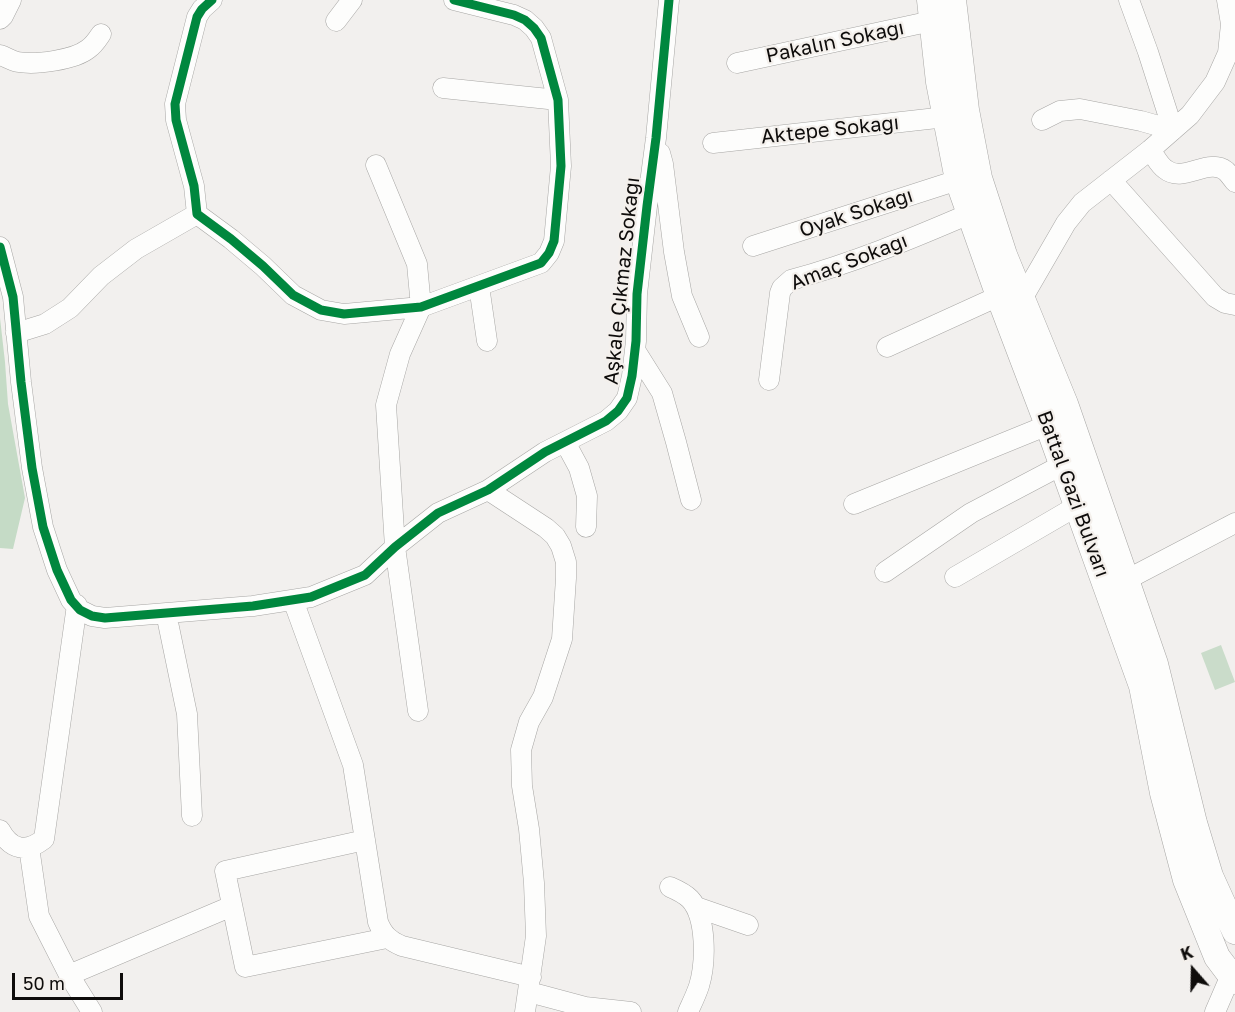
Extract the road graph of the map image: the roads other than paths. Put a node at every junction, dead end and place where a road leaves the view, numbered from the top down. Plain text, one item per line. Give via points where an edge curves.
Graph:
1 (11, 0) edge
2 (212, 0) edge
3 (352, 0) edge
4 (454, 0) edge
5 (669, 0) edge
6 (953, 0) edge
7 (1130, 0) edge
8 (1227, 0) edge
9 (931, 11) edge
10 (0, 19) edge
11 (336, 21) dead end
12 (100, 34) dead end
13 (0, 55) edge
14 (737, 63) dead end
15 (443, 88) dead end
16 (558, 100) junction
17 (946, 117) junction
18 (1042, 120) dead end
19 (1173, 130) junction
20 (656, 138) junction
21 (713, 142) dead end
22 (1150, 150) junction
23 (376, 165) dead end
24 (958, 180) junction
25 (1111, 180) junction
26 (1235, 182) edge
27 (197, 214) junction
28 (969, 214) junction
29 (753, 246) dead end
30 (0, 247) edge
31 (479, 286) junction
32 (1011, 298) junction
33 (1235, 305) edge
34 (421, 307) junction
35 (16, 333) junction
36 (699, 337) dead end
37 (487, 341) dead end
38 (887, 347) dead end
39 (635, 350) junction
40 (769, 380) dead end
41 (1048, 424) junction
42 (565, 442) junction
43 (1062, 465) junction
44 (488, 490) junction
45 (691, 500) dead end
46 (854, 504) dead end
47 (1077, 506) junction
48 (1235, 523) edge
49 (586, 527) dead end
50 (395, 547) junction
51 (885, 572) dead end
52 (956, 577) dead end
53 (1126, 580) junction
54 (294, 600) junction
55 (76, 605) junction
56 (166, 613) junction
57 (418, 711) dead end
58 (192, 816) dead end
59 (0, 830) edge
60 (365, 840) junction
61 (29, 847) junction
62 (670, 887) dead end
63 (232, 906) junction
64 (696, 908) junction
65 (748, 925) dead end
66 (1235, 931) edge
67 (387, 938) junction
68 (69, 975) junction
69 (1233, 978) edge
70 (530, 985) junction
71 (92, 1012) edge
72 (525, 1012) edge
73 (631, 1012) edge
74 (688, 1012) edge
75 (1215, 1012) edge

1 - 10 street
2 - 27 street via 197,17 176,104 176,120 194,186
3 - 11 street
4 - 16 street via 514,15 534,28 541,38
5 - 20 street, Aşkale Çıkmaz Sokağı
6 - 32 main road, Battal Gazi Bulvarı via 966,111 979,178 1004,255
7 - 19 street
8 - 19 street via 1231,24 1228,53 1215,82 1190,116
9 - 14 street, Pakalın Sokağı
9 - 17 main road, Battal Gazi Bulvarı
12 - 13 street via 86,51 42,63 17,62
15 - 16 street
16 - 31 street via 561,166 554,241 549,253 541,262
17 - 21 street, Aktepe Sokağı
17 - 24 main road, Battal Gazi Bulvarı
18 - 19 street via 1060,111 1080,109
19 - 22 street
20 - 36 street via 682,296
20 - 39 street, Aşkale Çıkmaz Sokağı via 637,294
22 - 25 street
22 - 26 street via 1171,172 1185,173 1210,166 1225,171
23 - 34 street via 417,264
24 - 28 main road, Battal Gazi Bulvarı
24 - 29 street, Oyak Sokağı
25 - 32 street via 1082,203
25 - 33 street via 1215,297
27 - 34 street via 293,295 321,310 344,314
27 - 35 street via 136,249 101,276 70,308 45,324
28 - 32 main road, Battal Gazi Bulvarı
28 - 40 street, Amaç Sokağı via 902,243 786,283 780,293
30 - 35 street via 13,297
31 - 34 street
31 - 37 street
32 - 38 street
32 - 41 main road, Battal Gazi Bulvarı
32 - 53 main road, Battal Gazi Bulvarı via 1065,404
34 - 50 street via 400,354 386,405
35 - 55 street via 43,527 57,570
39 - 42 street, Aşkale Çıkmaz Sokağı via 627,398 618,411
39 - 45 street via 662,393
41 - 43 main road, Battal Gazi Bulvarı
41 - 46 street
42 - 44 street, Aşkale Çıkmaz Sokağı
42 - 49 street via 579,468 587,496
43 - 47 main road, Battal Gazi Bulvarı
43 - 51 street via 971,513
44 - 50 street, Aşkale Çıkmaz Sokağı via 438,513
44 - 70 street via 555,536 566,562 562,639 521,750 535,904
47 - 52 street
47 - 69 main road, Battal Gazi Bulvarı via 1142,686 1162,793 1186,880 1217,957
48 - 53 street
50 - 54 street, Aşkale Çıkmaz Sokağı via 365,575
50 - 57 street
53 - 66 main road, Battal Gazi Bulvarı via 1155,664 1210,876
54 - 56 street, Aşkale Çıkmaz Sokağı
54 - 60 street via 353,765
55 - 56 street, Aşkale Çıkmaz Sokağı via 92,616 105,618
55 - 61 street via 44,840
56 - 58 street via 187,714
59 - 61 street via 13,845
60 - 63 street via 225,872
60 - 67 street via 378,922
61 - 68 street via 39,916
62 - 64 street via 689,898
63 - 67 street via 246,967
63 - 68 street
64 - 65 street
64 - 74 street via 704,951 700,984
67 - 70 street
68 - 71 street
69 - 75 street
70 - 72 street
70 - 73 street via 585,1007

